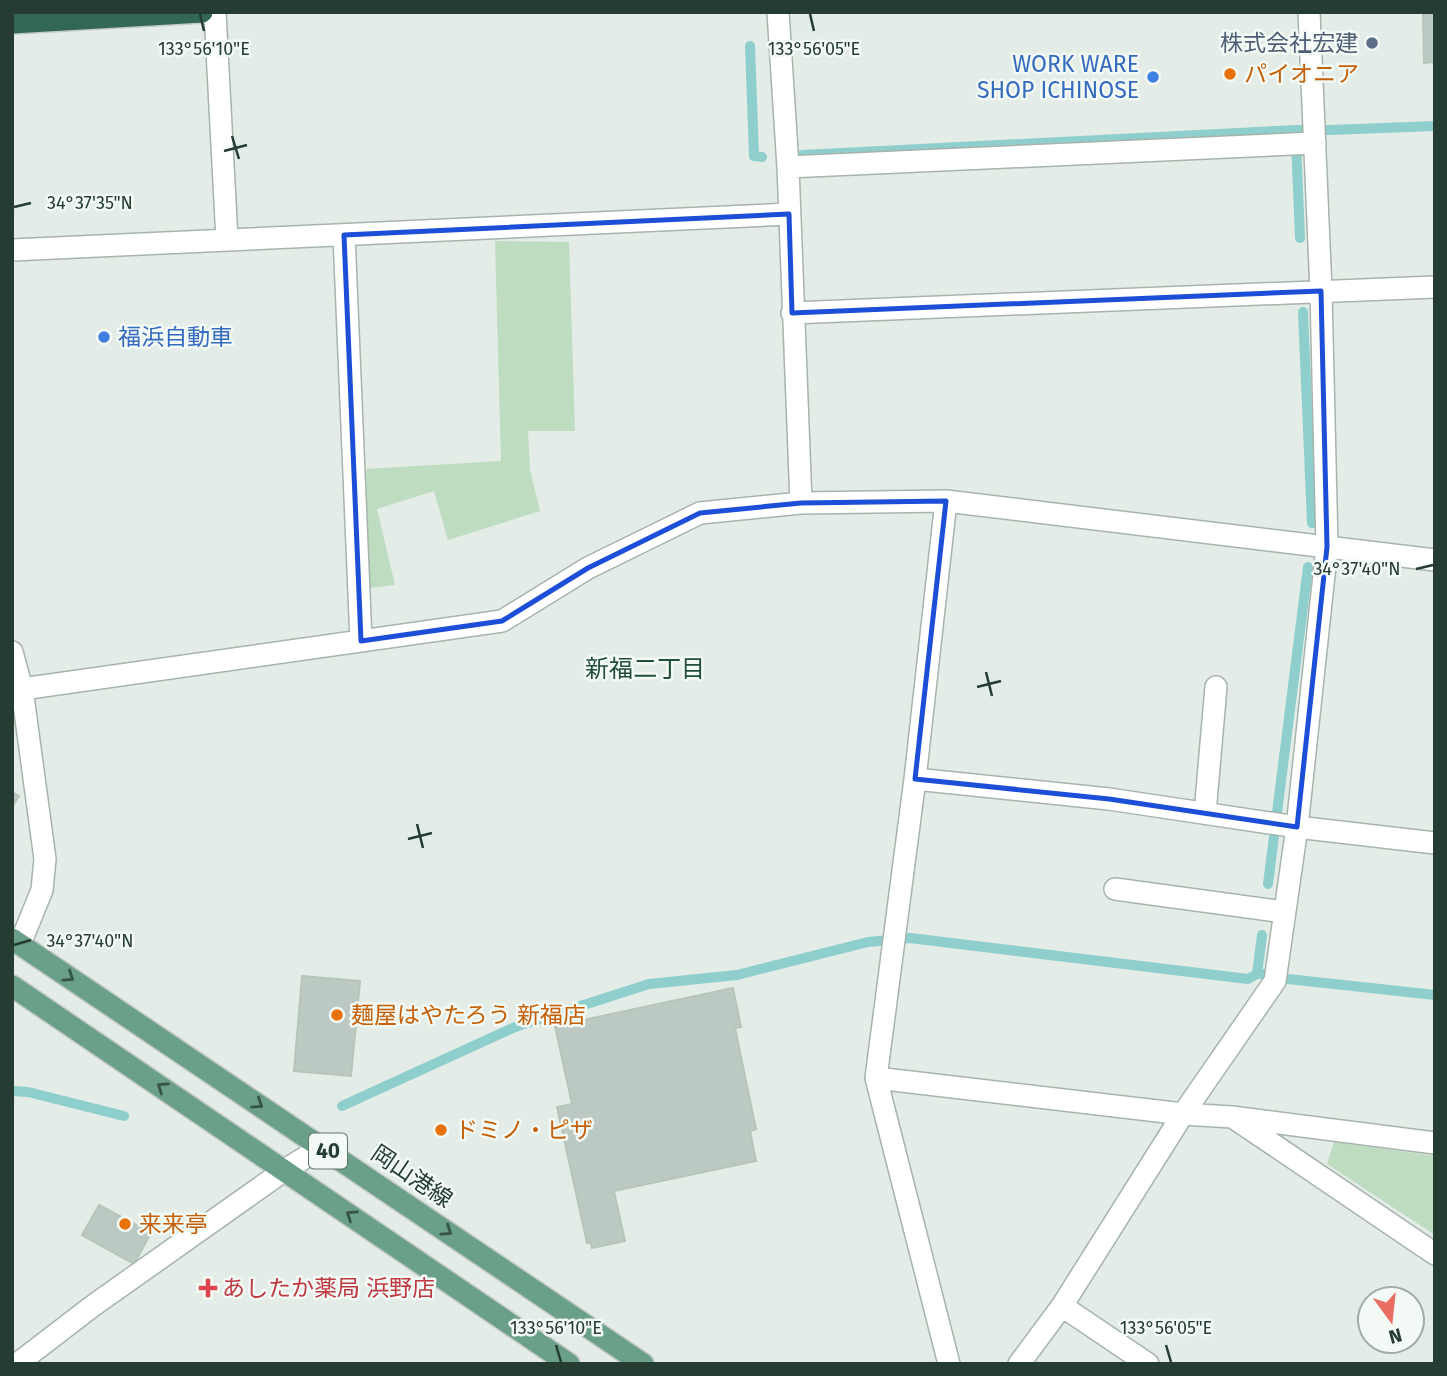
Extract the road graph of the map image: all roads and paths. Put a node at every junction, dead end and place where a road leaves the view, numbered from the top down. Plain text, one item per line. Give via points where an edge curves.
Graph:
1 (202, 12) edge
2 (215, 12) edge
3 (778, 12) edge
4 (1309, 12) edge
5 (12, 23) edge
6 (1307, 138) junction
7 (788, 167) junction
8 (789, 214) junction
9 (344, 235) junction
10 (227, 240) junction
11 (12, 250) edge
12 (1435, 287) edge
13 (1321, 290) junction
14 (792, 313) junction
15 (946, 501) junction
16 (801, 503) junction
17 (1326, 547) junction
18 (1435, 560) edge
19 (361, 641) junction
20 (12, 652) edge
21 (1216, 687) dead end
22 (22, 690) junction
23 (915, 779) junction
24 (1205, 813) junction
25 (1283, 825) junction
26 (1435, 843) edge
27 (1115, 889) dead end
28 (1284, 912) junction
29 (16, 942) edge
30 (12, 985) edge
31 (876, 1078) junction
32 (1183, 1114) junction
33 (1232, 1117) junction
34 (1435, 1143) edge
35 (322, 1147) junction
36 (285, 1170) junction
37 (1435, 1254) edge
38 (1062, 1306) junction
39 (17, 1364) edge
40 (569, 1364) edge
41 (643, 1364) edge
42 (949, 1364) edge
43 (1019, 1364) edge
44 (1148, 1364) edge

1 - 5 highway
2 - 10 street
3 - 7 street
4 - 6 street
6 - 7 street
6 - 13 street
7 - 8 street
8 - 9 street
8 - 14 street
9 - 10 street
9 - 19 street
10 - 11 street
12 - 13 street
13 - 14 street
13 - 17 street
14 - 16 street
15 - 16 street
15 - 17 street
15 - 23 street
16 - 19 street via 700,513 588,568 502,621
17 - 18 street
17 - 25 street
19 - 22 street
20 - 22 street
21 - 24 street
22 - 29 street via 45,859 42,890
23 - 24 street
23 - 31 street
24 - 25 street
25 - 26 street
25 - 28 street
27 - 28 street
28 - 32 street via 1275,981
29 -> 35 main road, 岡山港線 / 40
36 -> 30 main road, 40
31 - 32 street
31 - 42 street
32 - 33 street
32 - 38 street
33 - 34 street
33 - 37 street
35 - 36 street
35 -> 41 main road, 岡山港線 / 40
36 - 39 street
40 -> 36 main road, 40
38 - 43 street
38 - 44 street

